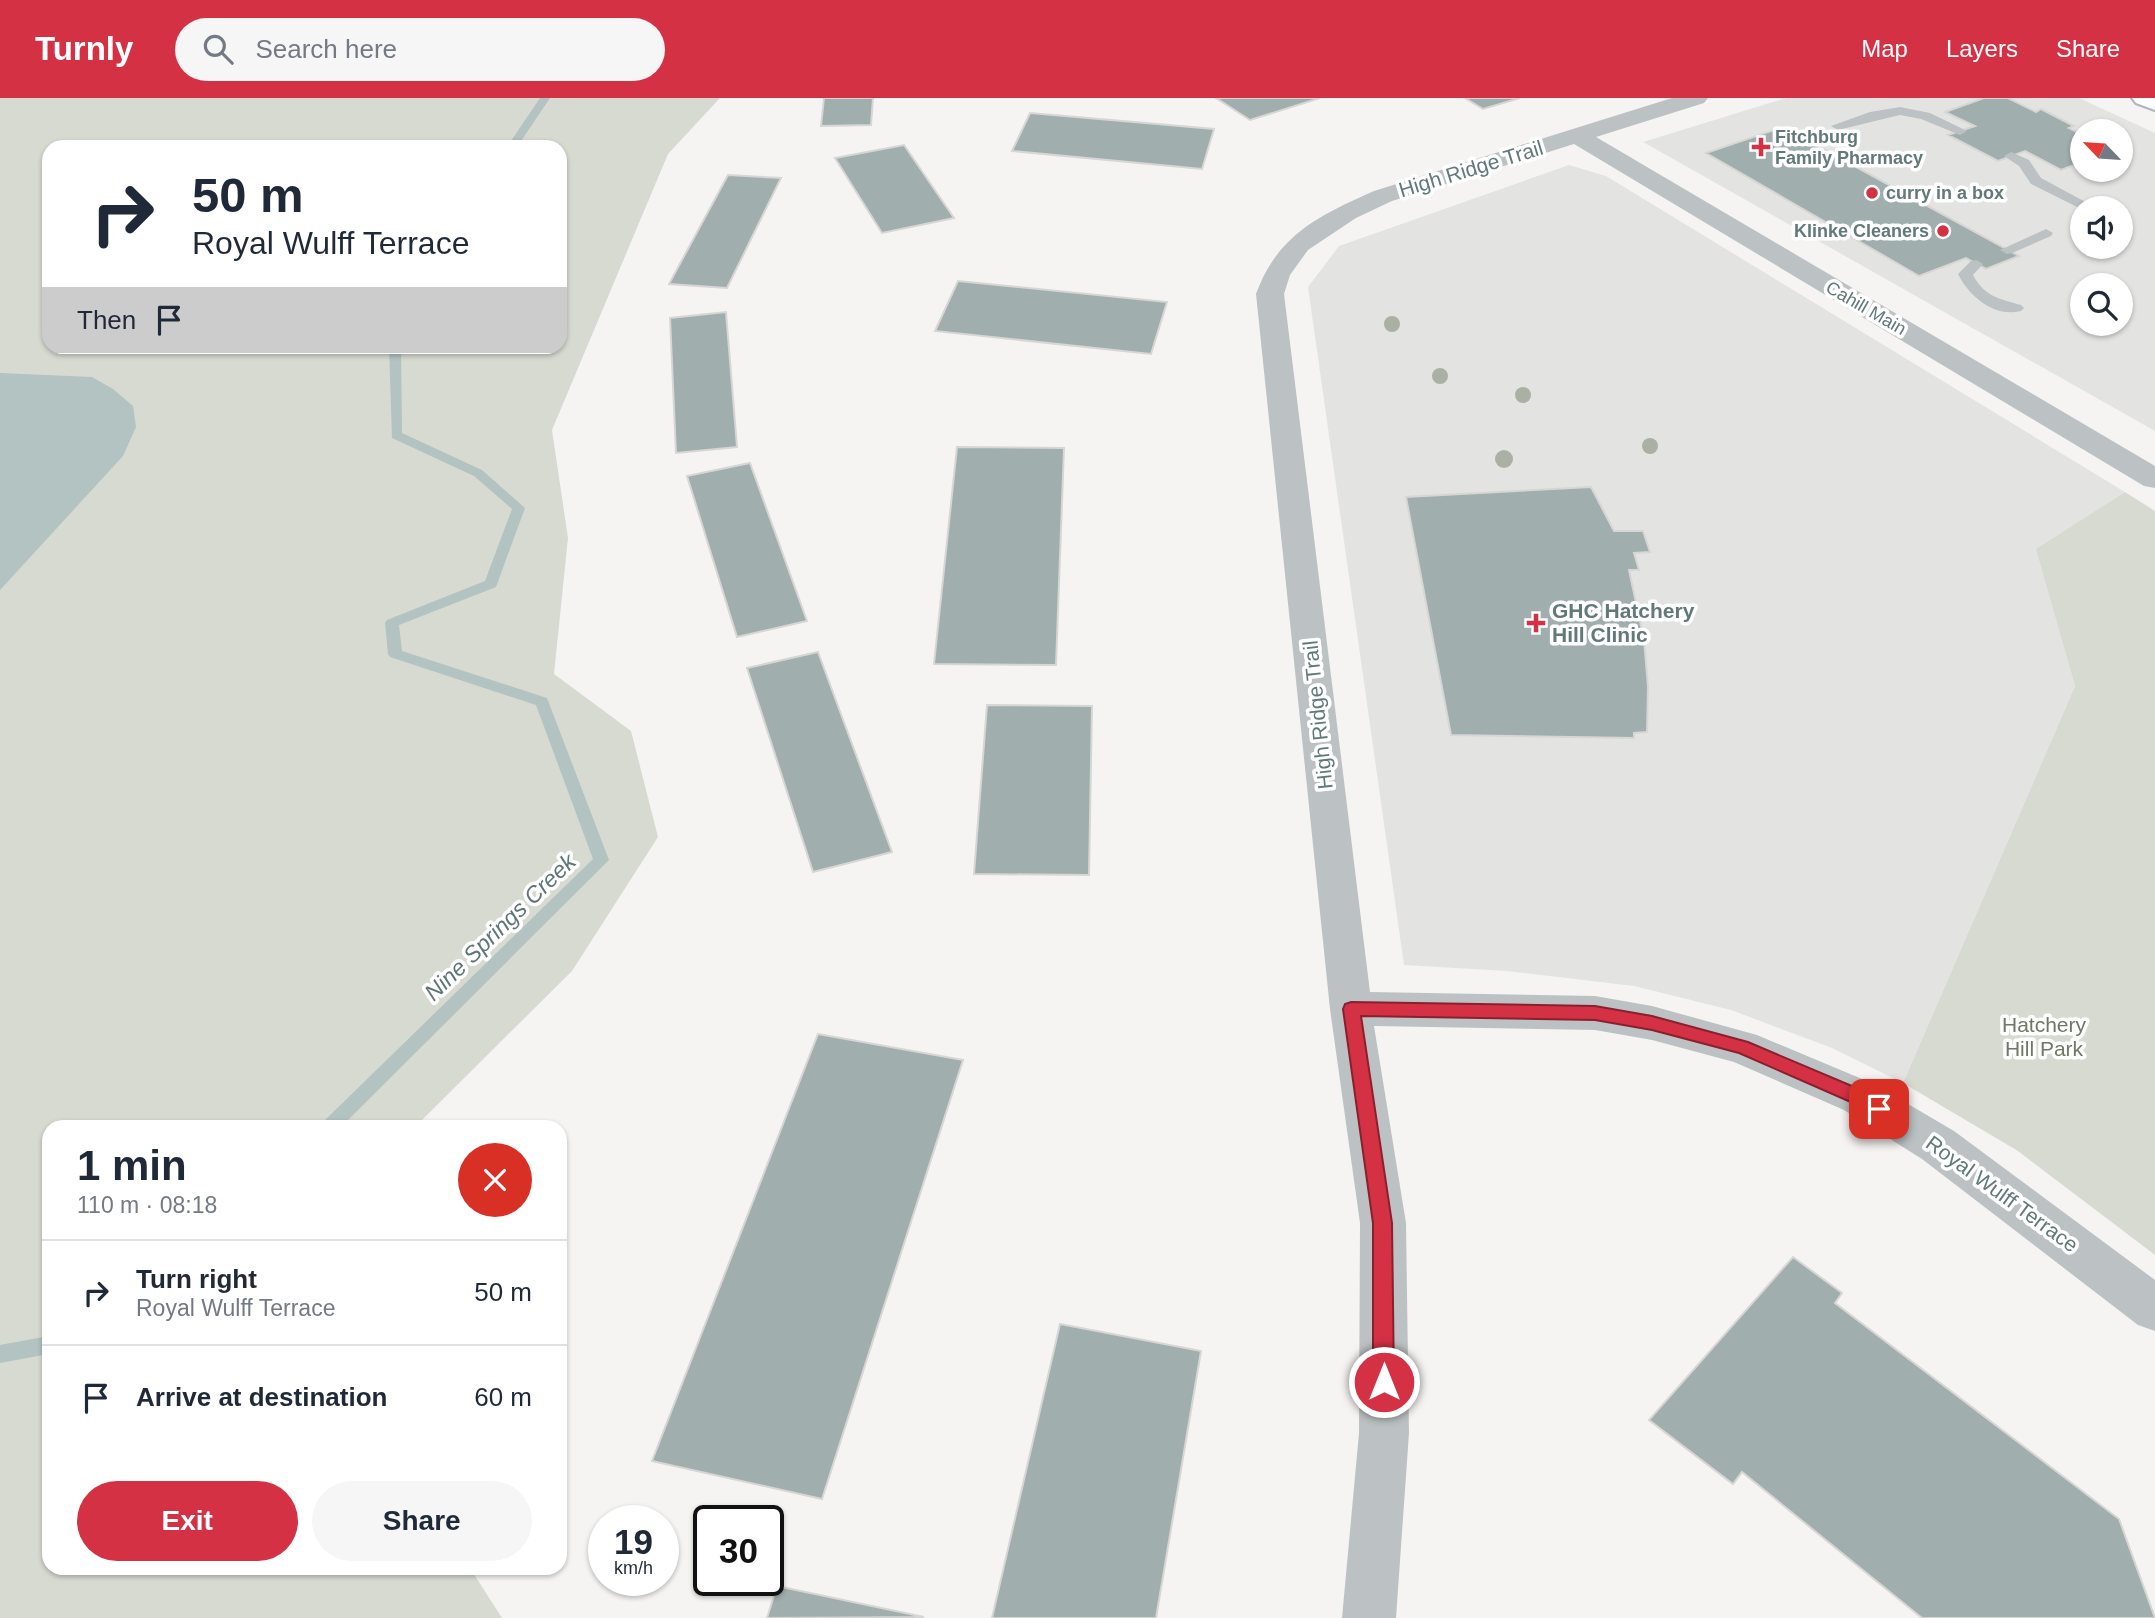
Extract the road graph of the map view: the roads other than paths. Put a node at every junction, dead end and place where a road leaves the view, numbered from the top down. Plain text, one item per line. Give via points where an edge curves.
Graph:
1 (1696, 98) edge
2 (2144, 98) edge
3 (2155, 103) edge
4 (1838, 126) dead end
5 (1960, 131) dead end
6 (1577, 136) junction
7 (2011, 156) dead end
8 (2070, 198) edge
9 (2046, 233) dead end
10 (2007, 250) dead end
11 (1976, 264) dead end
12 (2016, 308) dead end
13 (2155, 479) edge
14 (1351, 1009) junction
15 (2155, 1309) edge
16 (1369, 1618) edge

1 - 6 street, High Ridge Trail
2 - 3 main road
4 - 5 lane via 1888,110 1912,110
6 - 13 street, Cahill Main
6 - 14 street, High Ridge Trail via 1353,209 1305,236 1273,281 1271,307
7 - 8 lane via 2024,163 2036,181
9 - 10 lane
11 - 12 lane via 1965,274 1973,291 1993,303
14 - 15 street, Royal Wulff Terrace via 1595,1013 1742,1047 1860,1097 1938,1145
14 - 16 street, High Ridge Trail via 1383,1223 1384,1433

